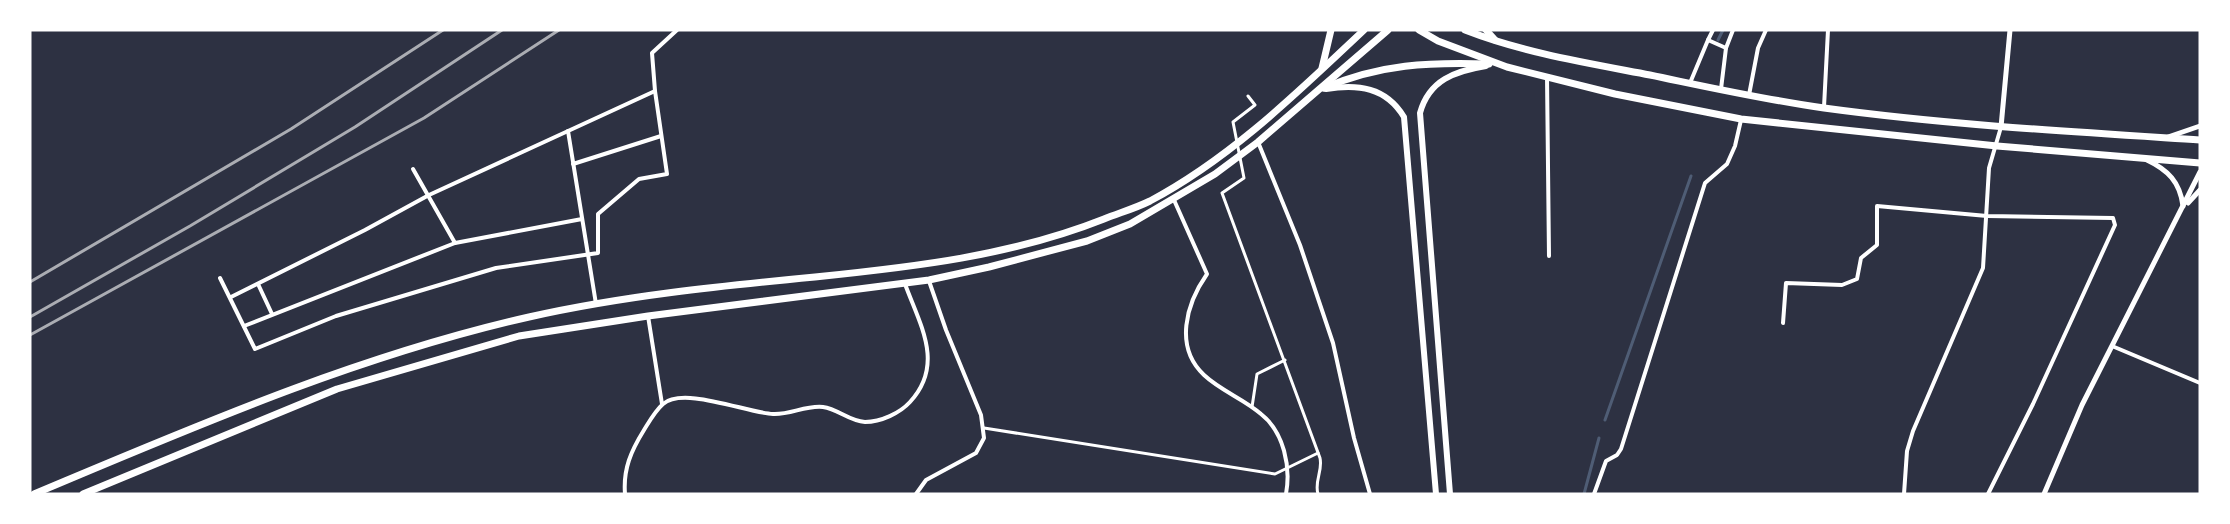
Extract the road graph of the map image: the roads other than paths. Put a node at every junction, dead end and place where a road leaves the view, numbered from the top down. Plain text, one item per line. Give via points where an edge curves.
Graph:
1 (678, 30) edge
2 (1331, 30) edge
3 (1364, 30) edge
4 (1388, 30) edge
5 (1419, 30) edge
6 (1465, 30) edge
7 (1486, 30) edge
8 (1713, 30) edge
9 (1733, 30) edge
10 (1766, 30) edge
11 (1828, 30) edge
12 (2010, 30) edge
13 (1708, 40) junction
14 (1497, 42) junction
15 (1726, 48) junction
16 (1498, 64) junction
17 (1321, 70) junction
18 (1547, 76) junction
19 (1690, 84) junction
20 (1721, 90) junction
21 (655, 91) junction
22 (1316, 91) junction
23 (1749, 95) junction
24 (1248, 96) dead end
25 (1824, 108) junction
26 (1741, 119) junction
27 (2200, 126) edge
28 (2001, 127) junction
29 (568, 131) junction
30 (662, 136) junction
31 (2164, 138) junction
32 (2200, 140) edge
33 (1258, 142) junction
34 (1997, 146) junction
35 (2145, 159) junction
36 (573, 164) junction
37 (2200, 164) edge
38 (413, 169) dead end
39 (2200, 172) edge
40 (2200, 190) edge
41 (429, 195) junction
42 (1174, 200) junction
43 (2183, 208) junction
44 (1987, 216) junction
45 (582, 219) junction
46 (455, 243) junction
47 (588, 256) junction
48 (1549, 256) dead end
49 (220, 278) dead end
50 (929, 280) junction
51 (258, 284) junction
52 (904, 284) junction
53 (231, 297) junction
54 (596, 305) junction
55 (272, 314) junction
56 (648, 316) junction
57 (1783, 323) dead end
58 (244, 326) junction
59 (2112, 346) junction
60 (1285, 360) junction
61 (2200, 383) edge
62 (662, 405) junction
63 (1252, 407) junction
64 (984, 429) junction
65 (1318, 453) junction
66 (1287, 468) junction
67 (34, 494) edge
68 (83, 494) edge
69 (625, 494) edge
70 (916, 494) edge
71 (1286, 494) edge
72 (1318, 494) edge
73 (1370, 494) edge
74 (1436, 494) edge
75 (1450, 494) edge
76 (1594, 494) edge
77 (1904, 494) edge
78 (1988, 494) edge
79 (2044, 494) edge

1 - 21 street via 652,53
2 - 17 main road
3 - 17 main road
4 - 22 main road
5 - 16 main road
6 - 14 main road
7 - 14 main road
8 - 13 street
9 - 15 street
10 - 23 street via 1758,48
11 - 25 street
12 - 28 street
13 - 15 street
13 - 19 street
14 - 19 main road
15 - 20 street
16 - 18 main road
16 - 22 main road via 1413,63 1347,78
16 - 75 main road via 1448,75 1426,96 1420,113
17 - 54 main road via 1273,114 1149,202 1039,242 905,268
18 - 26 main road
18 - 48 street
19 - 20 main road
20 - 23 main road
21 - 29 street
21 - 30 street
22 - 33 main road
22 - 74 main road via 1362,87 1389,98 1404,117
23 - 25 main road
24 - 60 street via 1255,105 1233,122 1244,177 1222,193
25 - 28 main road
26 - 34 main road
26 - 76 street via 1727,164 1706,183 1621,449 1606,461
27 - 31 street
28 - 31 main road
28 - 34 street
29 - 36 street
29 - 41 street
30 - 36 street
30 - 47 street via 667,174 639,179 598,214 598,253
31 - 32 main road
33 - 42 main road
33 - 73 street via 1300,245 1333,343
34 - 35 main road
34 - 44 street via 1989,168
35 - 37 main road
35 - 43 street via 2173,177
36 - 45 street
38 - 41 street
39 - 43 street
40 - 43 street
41 - 46 street
41 - 51 street
42 - 50 main road via 1087,241
42 - 63 street via 1207,274 1188,314 1185,339 1189,352 1204,375
43 - 59 street
44 - 57 street via 1877,206 1877,245 1861,258 1857,279 1842,285 1786,283
44 - 77 street via 1981,274 1913,431
44 - 78 street via 2113,218 2115,225 2034,404
45 - 46 street
45 - 47 street
46 - 55 street
47 - 54 street
47 - 58 street via 496,268 336,316 255,349
49 - 53 street
50 - 52 main road
50 - 64 street
51 - 53 street
51 - 55 street
52 - 56 main road
52 - 62 street via 925,340 927,375 921,390 906,407 891,415 862,422 824,407 775,414 698,399 670,400
53 - 58 street
54 - 67 main road via 512,321 359,363
55 - 58 street
56 - 62 street
56 - 68 main road via 519,336 337,389
59 - 61 street
59 - 79 street
60 - 63 street via 1257,374
60 - 65 street
62 - 69 street via 636,442 626,466
63 - 66 street via 1278,435
64 - 66 street via 1275,474
64 - 70 street via 982,446 976,453 926,480
65 - 66 street
65 - 72 street
66 - 71 street

